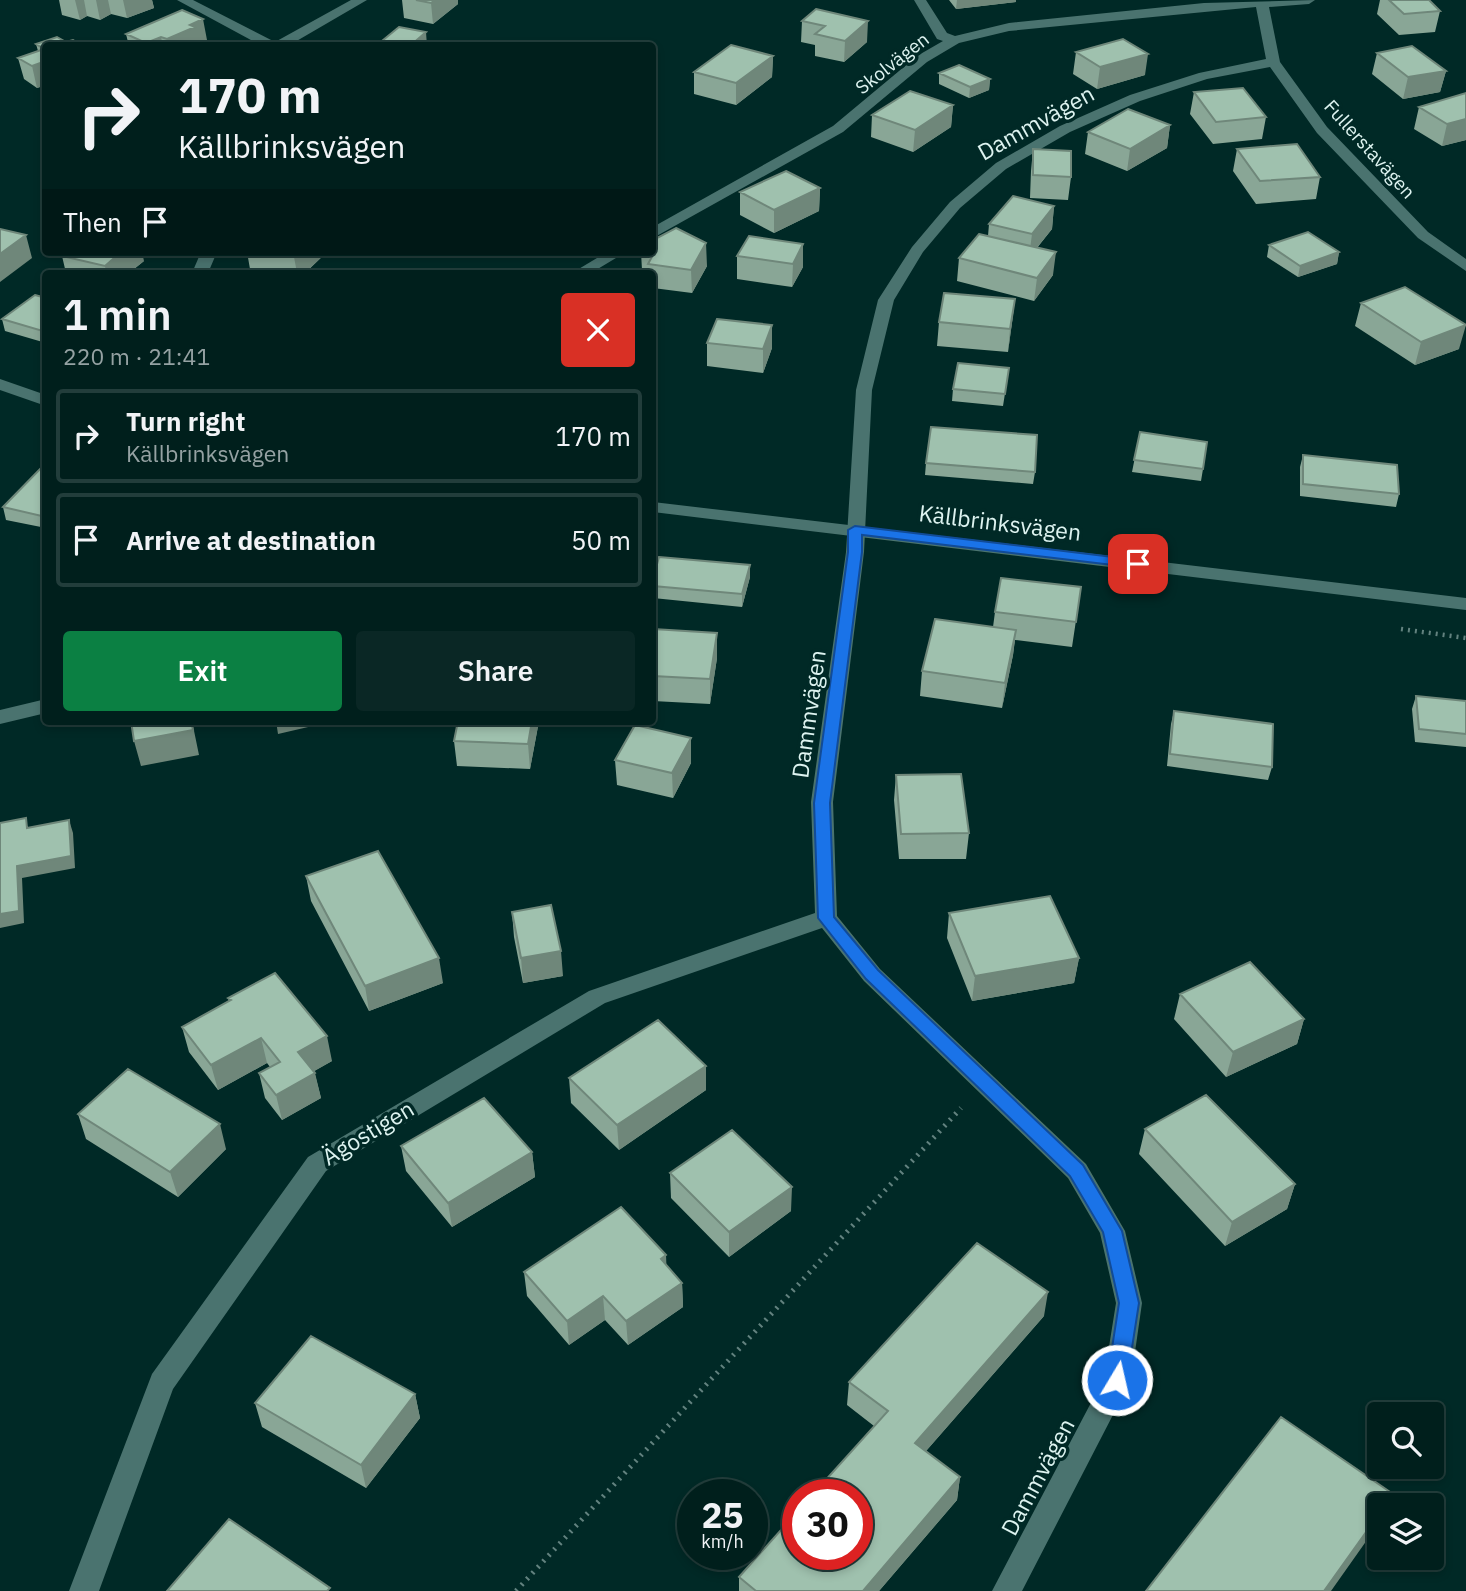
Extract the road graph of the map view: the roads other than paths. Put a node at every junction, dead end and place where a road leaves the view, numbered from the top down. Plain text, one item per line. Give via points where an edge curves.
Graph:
1 (183, 0) edge
2 (361, 0) edge
3 (920, 0) edge
4 (1309, 0) edge
5 (1260, 2) edge
6 (954, 40) junction
7 (267, 42) edge
8 (282, 42) edge
9 (1273, 62) junction
10 (656, 231) edge
11 (611, 256) edge
12 (1466, 267) edge
13 (585, 270) edge
14 (0, 384) edge
15 (42, 400) edge
16 (656, 507) edge
17 (855, 530) junction
18 (1466, 604) edge
19 (42, 707) edge
20 (0, 718) edge
21 (826, 918) junction
22 (83, 1591) edge
23 (1007, 1591) edge

1 - 7 street
2 - 8 street
3 - 6 street via 942,36
4 - 5 street, Skolvägen
5 - 6 street, Skolvägen via 1009,27
5 - 9 street, Fullerstavägen
6 - 10 street, Skolvägen via 922,59 838,130
9 - 12 street, Fullerstavägen via 1322,130 1423,235
9 - 17 street, Dammvägen via 1204,76 1135,98 1001,166 955,205 918,250 887,300 864,390
11 - 13 street
14 - 15 street
16 - 17 street, Källbrinksvägen
17 - 18 street, Källbrinksvägen
17 - 21 street, Dammvägen via 822,803
19 - 20 street
21 - 22 street, Ägostigen via 597,997 317,1164 162,1383
21 - 23 street, Dammvägen via 872,975 1077,1171 1112,1231 1129,1303 1117,1380

